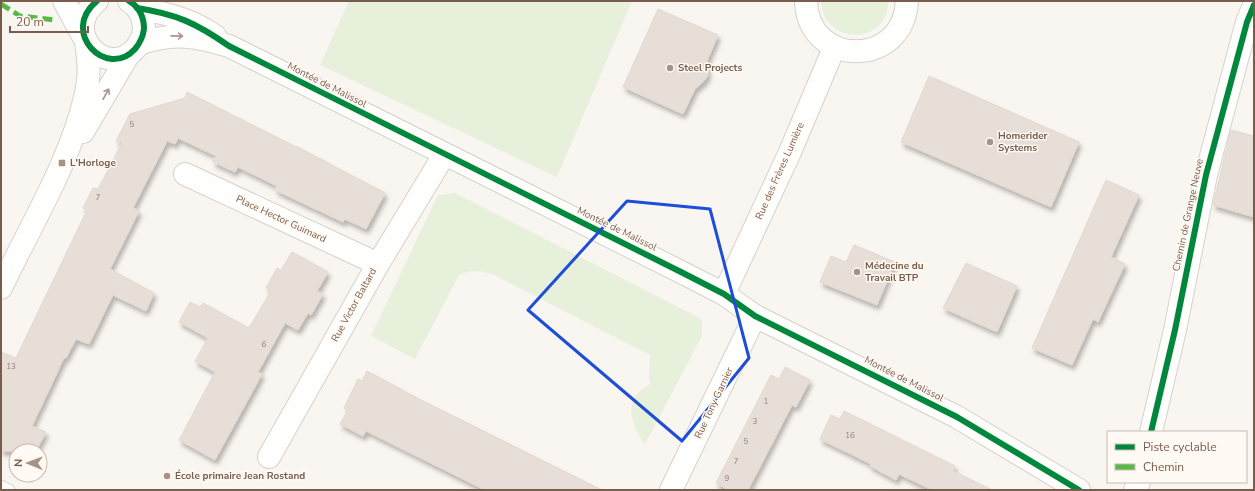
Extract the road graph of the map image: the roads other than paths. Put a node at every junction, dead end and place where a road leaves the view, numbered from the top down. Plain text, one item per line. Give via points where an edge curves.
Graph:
1 (64, 1) edge
2 (97, 1) edge
3 (806, 1) edge
4 (907, 1) edge
5 (133, 4) edge
6 (1254, 5) edge
7 (85, 39) junction
8 (228, 46) junction
9 (834, 48) junction
10 (134, 49) junction
11 (444, 155) junction
12 (62, 162) junction
13 (185, 174) dead end
14 (378, 264) junction
15 (1, 288) edge
16 (724, 294) junction
17 (755, 316) junction
18 (1151, 431) edge
19 (269, 457) dead end
20 (1, 486) edge
21 (9, 490) edge
22 (671, 490) edge
23 (1078, 490) edge

1 - 7 street, Montée de Malissol
2 - 7 street via 85,14 82,27
3 - 9 street via 806,12 813,28 822,40
4 - 9 street via 906,13 899,29 887,43 870,51 852,52
5 - 8 street, Montée de Malissol via 187,20
5 - 10 street, Montée de Malissol via 142,16 144,25 144,33
6 - 18 street, Chemin de Grange Neuve via 1247,22 1206,175 1175,330
7 - 10 street, Montée de Malissol via 92,50 104,57 119,58
7 - 12 street via 89,64 87,92
10 -> 8 street, Montée de Malissol via 162,37 181,36 202,38
8 - 11 street, Montée de Malissol
9 - 16 street, Rue des Frères Lumière via 790,152
12 -> 10 street
11 - 14 street, Rue Victor Baltard
11 - 16 street, Montée de Malissol
12 - 15 street
13 - 14 street, Place Hector Guimard
14 - 19 street, Rue Victor Baltard
16 - 17 street, Montée de Malissol
17 - 22 street, Rue Tony Garnier
17 - 23 street, Montée de Malissol via 957,417
20 - 21 lane

